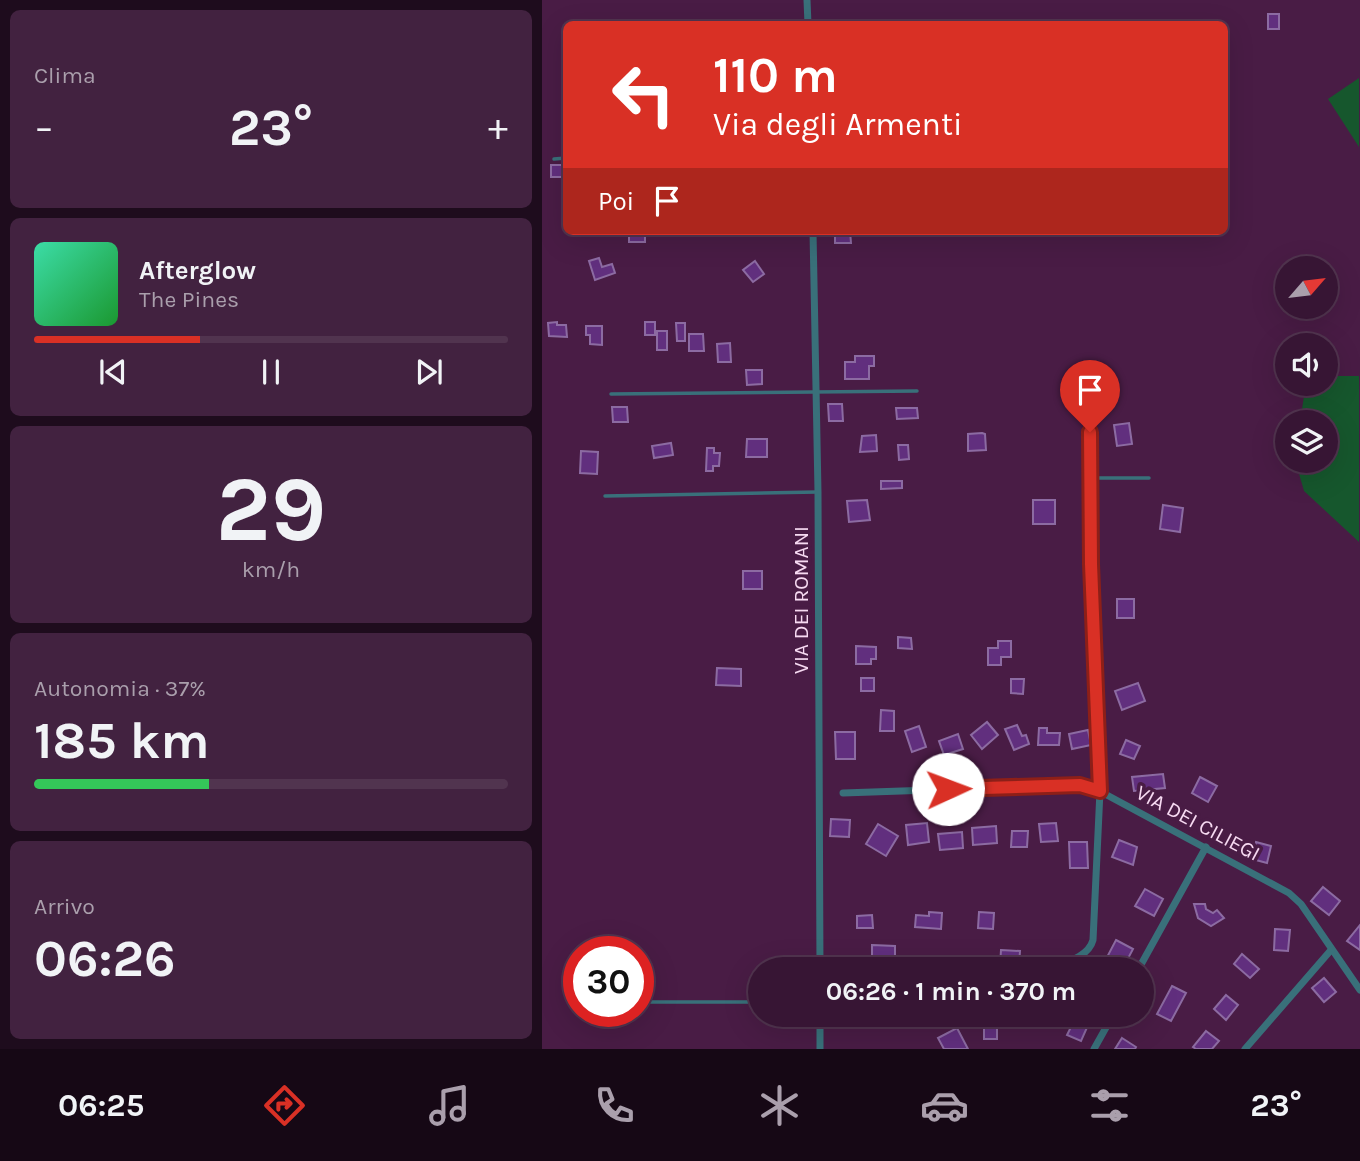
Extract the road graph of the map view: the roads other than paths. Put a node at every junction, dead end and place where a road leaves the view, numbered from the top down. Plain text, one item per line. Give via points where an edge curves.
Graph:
1 (807, 0) edge
2 (808, 21) edge
3 (563, 158) edge
4 (554, 159) dead end
5 (813, 235) edge
6 (916, 391) dead end
7 (816, 392) junction
8 (611, 394) dead end
9 (1090, 432) dead end
10 (1090, 478) junction
11 (1149, 478) dead end
12 (818, 492) junction
13 (606, 496) dead end
14 (1100, 791) junction
15 (844, 793) dead end
16 (1206, 847) junction
17 (1331, 950) junction
18 (820, 957) edge
19 (1077, 957) edge
20 (1145, 957) edge
21 (1359, 990) edge
22 (654, 1002) edge
23 (748, 1002) edge
24 (820, 1027) edge
25 (1106, 1027) edge
26 (820, 1049) edge
27 (1094, 1049) edge
28 (1245, 1049) edge

1 - 2 street
3 - 4 lane
5 - 7 street, VIA DEI ROMANI
6 - 7 lane
7 - 8 lane
7 - 12 street, VIA DEI ROMANI
9 - 10 street
10 - 11 lane
10 - 14 street
12 - 13 lane
12 - 18 street, VIA DEI ROMANI
14 - 15 street, VIA DEI CILIEGI via 1078,785
14 - 16 street, VIA DEI CILIEGI
14 - 19 street via 1092,943
16 - 17 street, VIA DEI CILIEGI via 1293,895
16 - 20 street
17 - 21 street, VIA DEI CILIEGI
17 - 28 street
22 - 23 lane
24 - 26 street
25 - 27 street

